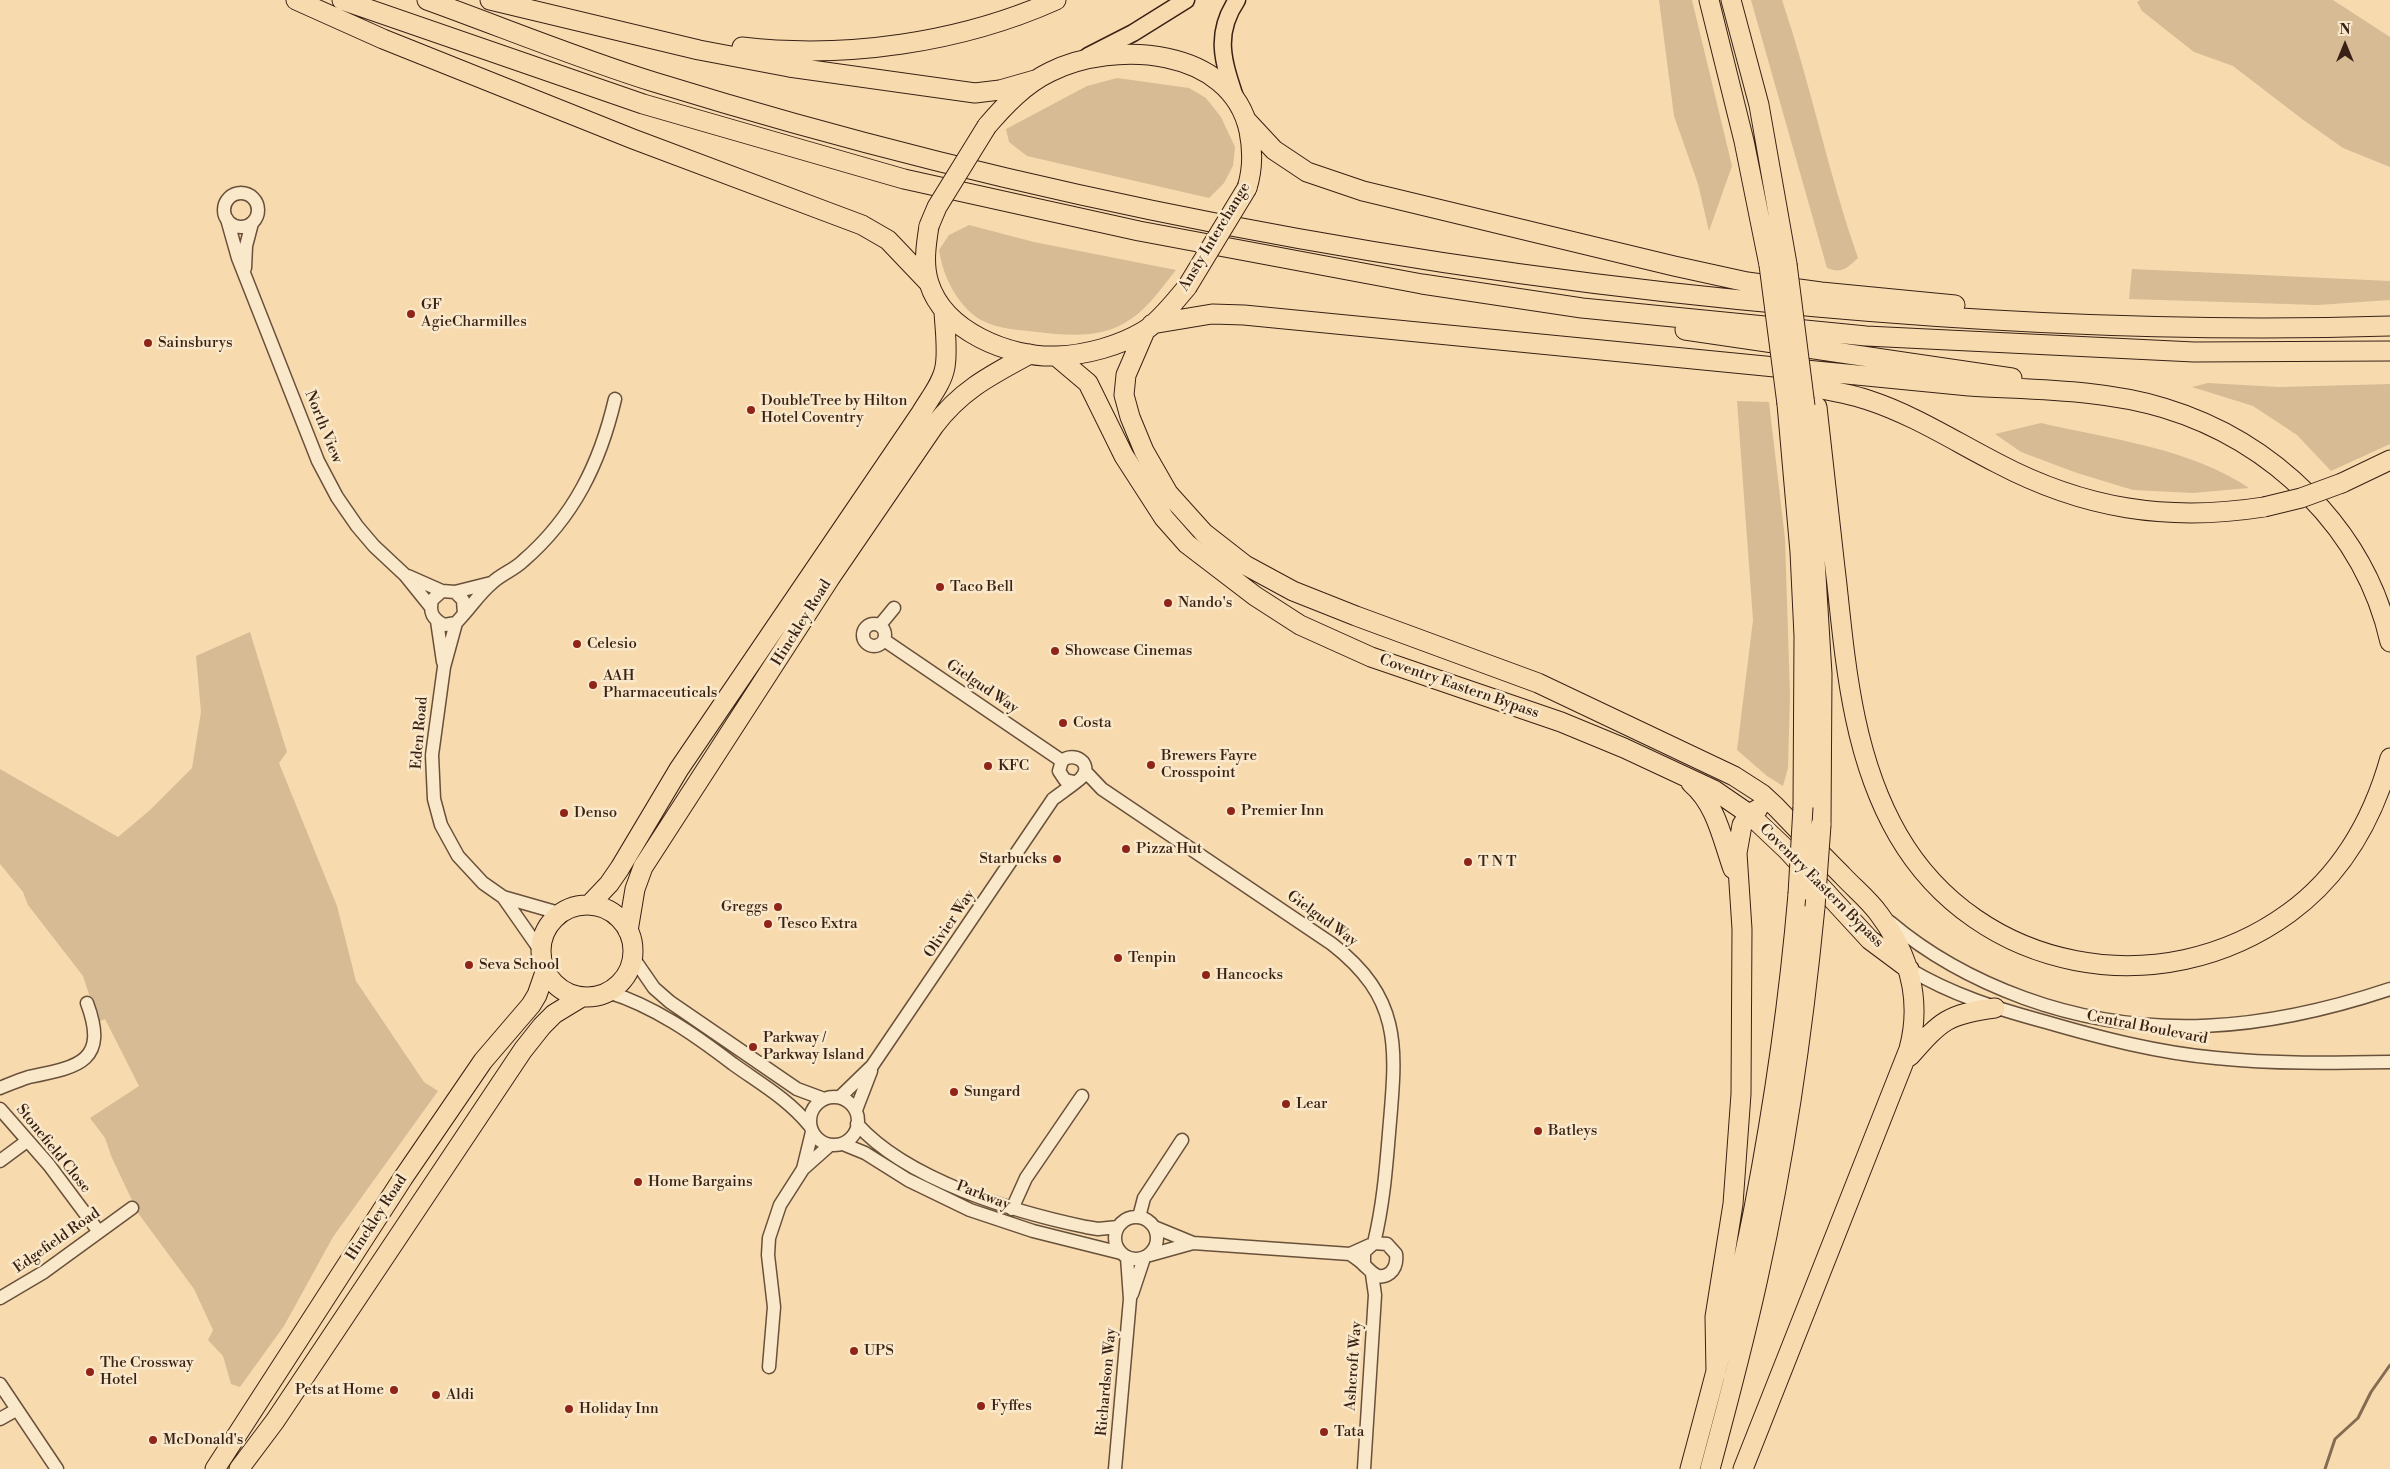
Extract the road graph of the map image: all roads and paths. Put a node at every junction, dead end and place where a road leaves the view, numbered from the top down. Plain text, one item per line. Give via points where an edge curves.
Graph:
1 (296, 0) edge
2 (342, 0) edge
3 (427, 0) edge
4 (490, 0) edge
5 (1056, 0) edge
6 (1186, 0) edge
7 (1237, 0) edge
8 (1709, 0) edge
9 (1731, 0) edge
10 (594, 25) junction
11 (1070, 64) junction
12 (1035, 80) junction
13 (1235, 98) junction
14 (1247, 121) junction
15 (227, 219) junction
16 (252, 223) junction
17 (1778, 264) junction
18 (244, 270) junction
19 (928, 282) junction
20 (1582, 308) junction
21 (944, 312) junction
22 (2390, 326) edge
23 (2192, 327) junction
24 (1148, 328) junction
25 (1538, 344) junction
26 (2390, 351) edge
27 (1030, 354) junction
28 (1056, 356) junction
29 (2076, 393) junction
30 (615, 398) dead end
31 (1803, 406) junction
32 (2390, 460) edge
33 (405, 575) junction
34 (492, 583) junction
35 (449, 592) junction
36 (430, 606) junction
37 (894, 608) dead end
38 (460, 619) junction
39 (437, 621) junction
40 (880, 625) junction
41 (884, 640) junction
42 (2390, 642) edge
43 (444, 667) junction
44 (2390, 758) edge
45 (1062, 760) junction
46 (1673, 770) junction
47 (1060, 774) junction
48 (1079, 778) junction
49 (1053, 799) junction
50 (1776, 807) junction
51 (1749, 814) junction
52 (1738, 882) junction
53 (503, 897) junction
54 (590, 904) junction
55 (1878, 912) junction
56 (559, 913) junction
57 (628, 931) junction
58 (540, 950) junction
59 (634, 959) junction
60 (1909, 969) junction
61 (545, 972) junction
62 (2390, 989) edge
63 (608, 992) junction
64 (582, 996) junction
65 (87, 1003) dead end
66 (1995, 1008) junction
67 (1906, 1061) junction
68 (2390, 1062) edge
69 (872, 1066) junction
70 (0, 1088) edge
71 (1082, 1096) dead end
72 (840, 1097) junction
73 (824, 1099) junction
74 (0, 1109) edge
75 (856, 1110) junction
76 (857, 1124) junction
77 (811, 1129) junction
78 (1182, 1140) dead end
79 (27, 1141) junction
80 (843, 1144) junction
81 (830, 1146) junction
82 (0, 1161) edge
83 (803, 1169) junction
84 (132, 1208) dead end
85 (1012, 1209) junction
86 (1381, 1214) junction
87 (1139, 1217) junction
88 (1154, 1226) junction
89 (1118, 1228) junction
90 (100, 1232) junction
91 (1193, 1243) junction
92 (1372, 1244) junction
93 (1387, 1244) junction
94 (1350, 1254) junction
95 (1124, 1255) junction
96 (1147, 1256) junction
97 (1374, 1271) junction
98 (0, 1298) edge
99 (1130, 1299) junction
100 (768, 1367) dead end
101 (1716, 1373) junction
102 (0, 1384) edge
103 (16, 1410) junction
104 (0, 1419) edge
105 (57, 1469) edge
106 (215, 1469) edge
107 (238, 1469) edge
108 (1115, 1469) edge
109 (1364, 1469) edge
110 (1690, 1469) edge
111 (1710, 1469) edge
112 (1743, 1469) edge

1 - 19 highway via 383,39 615,132 862,225 888,240
2 - 20 highway via 643,104 904,179 1139,231 1422,284
3 - 23 highway via 651,81 901,152 1248,230 1424,260 1705,297 2022,322
4 - 10 highway
5 - 10 highway via 945,35 898,44 843,49 757,49
6 - 11 main road via 1133,34
7 - 13 main road via 1222,35 1223,58
8 - 17 highway
9 - 17 highway via 1758,105
10 - 12 highway via 789,67 975,92 1000,90
11 - 12 highway, Ansty Interchange
11 - 13 highway, Ansty Interchange via 1119,54 1170,59 1206,73
12 - 19 highway, Ansty Interchange, bridge via 1005,105 987,126 938,207 929,226 925,250
13 - 14 highway, Ansty Interchange
14 - 23 highway via 1284,158 1307,172 1338,184 1747,282 1821,292
14 - 24 highway, Ansty Interchange, bridge via 1252,156 1247,188 1187,287
15 - 16 street via 236,226
15 - 16 street via 226,202 241,192 256,201 258,214
15 - 18 street, North View
16 - 18 street, North View
17 - 31 highway, bridge
17 - 31 highway, bridge via 1800,357
18 - 33 street, North View via 322,468 337,497 374,546
19 - 21 highway, Ansty Interchange
20 - 26 highway via 1759,327 1952,342 2194,352
20 - 29 highway via 1722,337 2015,378
21 - 27 highway, Ansty Interchange via 976,337
21 - 54 highway, Hinckley Road via 946,349 941,380 679,769 620,868
22 - 23 highway
24 - 25 highway via 1212,314 1244,315
24 - 28 highway, Ansty Interchange via 1113,345 1086,353
24 - 50 highway, Coventry Eastern Bypass via 1126,375 1124,395 1130,417 1144,451 1168,493 1204,533 1245,565 1294,591 1538,683 1585,704 1734,776
25 - 29 highway via 1969,386
25 - 32 highway, bridge via 1844,393 1906,415 2027,478 2058,491 2115,507 2190,514 2237,511 2301,498
27 - 28 highway, Ansty Interchange
27 - 57 highway, Hinckley Road via 968,389 947,408 934,426 830,578 653,851 635,889
28 - 46 highway, Coventry Eastern Bypass via 1088,383 1124,456 1164,518 1187,544 1256,596 1300,625 1372,657 1518,706
29 - 42 highway via 2164,408 2190,418 2240,442 2297,483 2342,534 2358,558
30 - 34 street via 606,436 577,499 549,535 522,562
31 - 44 highway via 1854,717 1878,795 1900,838 1933,881 1989,928 2031,949 2081,962 2113,966 2151,965 2199,957 2246,939 2289,913 2324,882 2367,819
31 - 101 highway, bridge via 1798,533 1804,636 1804,807 1791,972 1770,1120 1743,1261
31 - 111 highway, bridge via 1823,692 1821,825 1815,907 1808,976 1776,1184 1758,1277
33 - 35 street
33 - 36 street
34 - 35 street
34 - 38 street
35 - 36 street via 436,596
35 - 38 street via 464,600
36 - 39 street
37 - 40 street
38 - 39 street via 444,625
38 - 43 street
39 - 43 street
40 - 41 street via 885,631
40 - 41 street, Gielgud Way via 873,623 867,626 863,636 866,643 874,646
41 - 45 street, Gielgud Way
43 - 53 street, Eden Road via 432,755 434,800 441,825 458,856 483,883
45 - 47 street
45 - 48 street via 1070,756 1083,762
46 - 51 highway, Coventry Eastern Bypass via 1714,790
46 - 52 highway via 1698,789 1714,812
47 - 48 street via 1065,780
47 - 49 street, Olivier Way
48 - 49 street, Olivier Way
48 - 86 street, Gielgud Way via 1102,789 1332,944 1349,957 1371,984 1387,1015 1395,1066
49 - 69 street, Olivier Way
50 - 51 highway via 1763,807
50 - 55 highway, Coventry Eastern Bypass
51 - 52 highway via 1739,835
51 - 60 highway, Coventry Eastern Bypass via 1870,940
52 - 101 highway via 1742,929 1741,1094 1734,1204 1715,1317
53 - 56 street, Eden Road
53 - 58 street, Eden Road
54 - 56 highway via 573,906
54 - 57 highway via 612,910
55 - 60 highway, Coventry Eastern Bypass via 1894,936
55 - 62 street, Central Boulevard via 1923,948 1963,972 2048,1007 2108,1021 2185,1027 2268,1021
56 - 58 highway via 548,926
57 - 59 highway
58 - 61 highway
59 - 63 highway via 627,976
59 - 73 street via 654,988 670,1002 797,1089
60 - 66 street, Central Boulevard via 1941,987
60 - 67 highway, Coventry Eastern Bypass via 1915,1013
61 - 64 highway via 556,986 572,995
61 - 106 highway, Hinckley Road via 531,1005 483,1061 413,1163
63 - 64 highway
63 - 77 street via 645,1006 684,1030 788,1101
64 - 107 highway, Hinckley Road via 554,1014 523,1050 275,1421
65 - 70 street via 95,1040 90,1052 62,1071 27,1078
66 - 67 highway via 1963,1013 1943,1021
66 - 68 street, Central Boulevard via 2141,1046 2214,1058 2297,1063
67 - 112 highway
69 - 72 street, Olivier Way
69 - 75 street, Olivier Way
71 - 85 street via 1026,1178
72 - 73 street
72 - 75 street
73 - 77 street via 814,1108
74 - 79 street, Stonefield Close
75 - 76 street
76 - 80 street
76 - 85 street, Parkway via 881,1145 935,1177
77 - 81 street via 817,1139
77 - 83 street
78 - 87 street via 1144,1198
79 - 82 street
79 - 90 street, Stonefield Close via 60,1178
80 - 81 street
80 - 95 street, Parkway via 970,1210
81 - 83 street
83 - 100 street via 780,1205 769,1238 774,1307
84 - 90 street, Edgefield Road
85 - 89 street, Parkway via 1086,1227
86 - 92 street, Gielgud Way
86 - 93 street, Gielgud Way
87 - 88 street
87 - 89 street via 1127,1219
88 - 91 street
88 - 96 street via 1157,1242
89 - 95 street via 1115,1240
90 - 98 street, Edgefield Road via 44,1272
91 - 94 street
91 - 96 street
92 - 93 street
92 - 94 street
92 - 97 street, Ashcroft Way via 1364,1252
93 - 97 street, Ashcroft Way via 1394,1249 1397,1260 1392,1271
94 - 97 street
95 - 96 street
95 - 99 street, Richardson Way
96 - 99 street, Richardson Way
97 - 109 street, Ashcroft Way via 1376,1295
99 - 108 street, Richardson Way
101 - 110 highway
102 - 103 street
103 - 104 street
103 - 105 street

